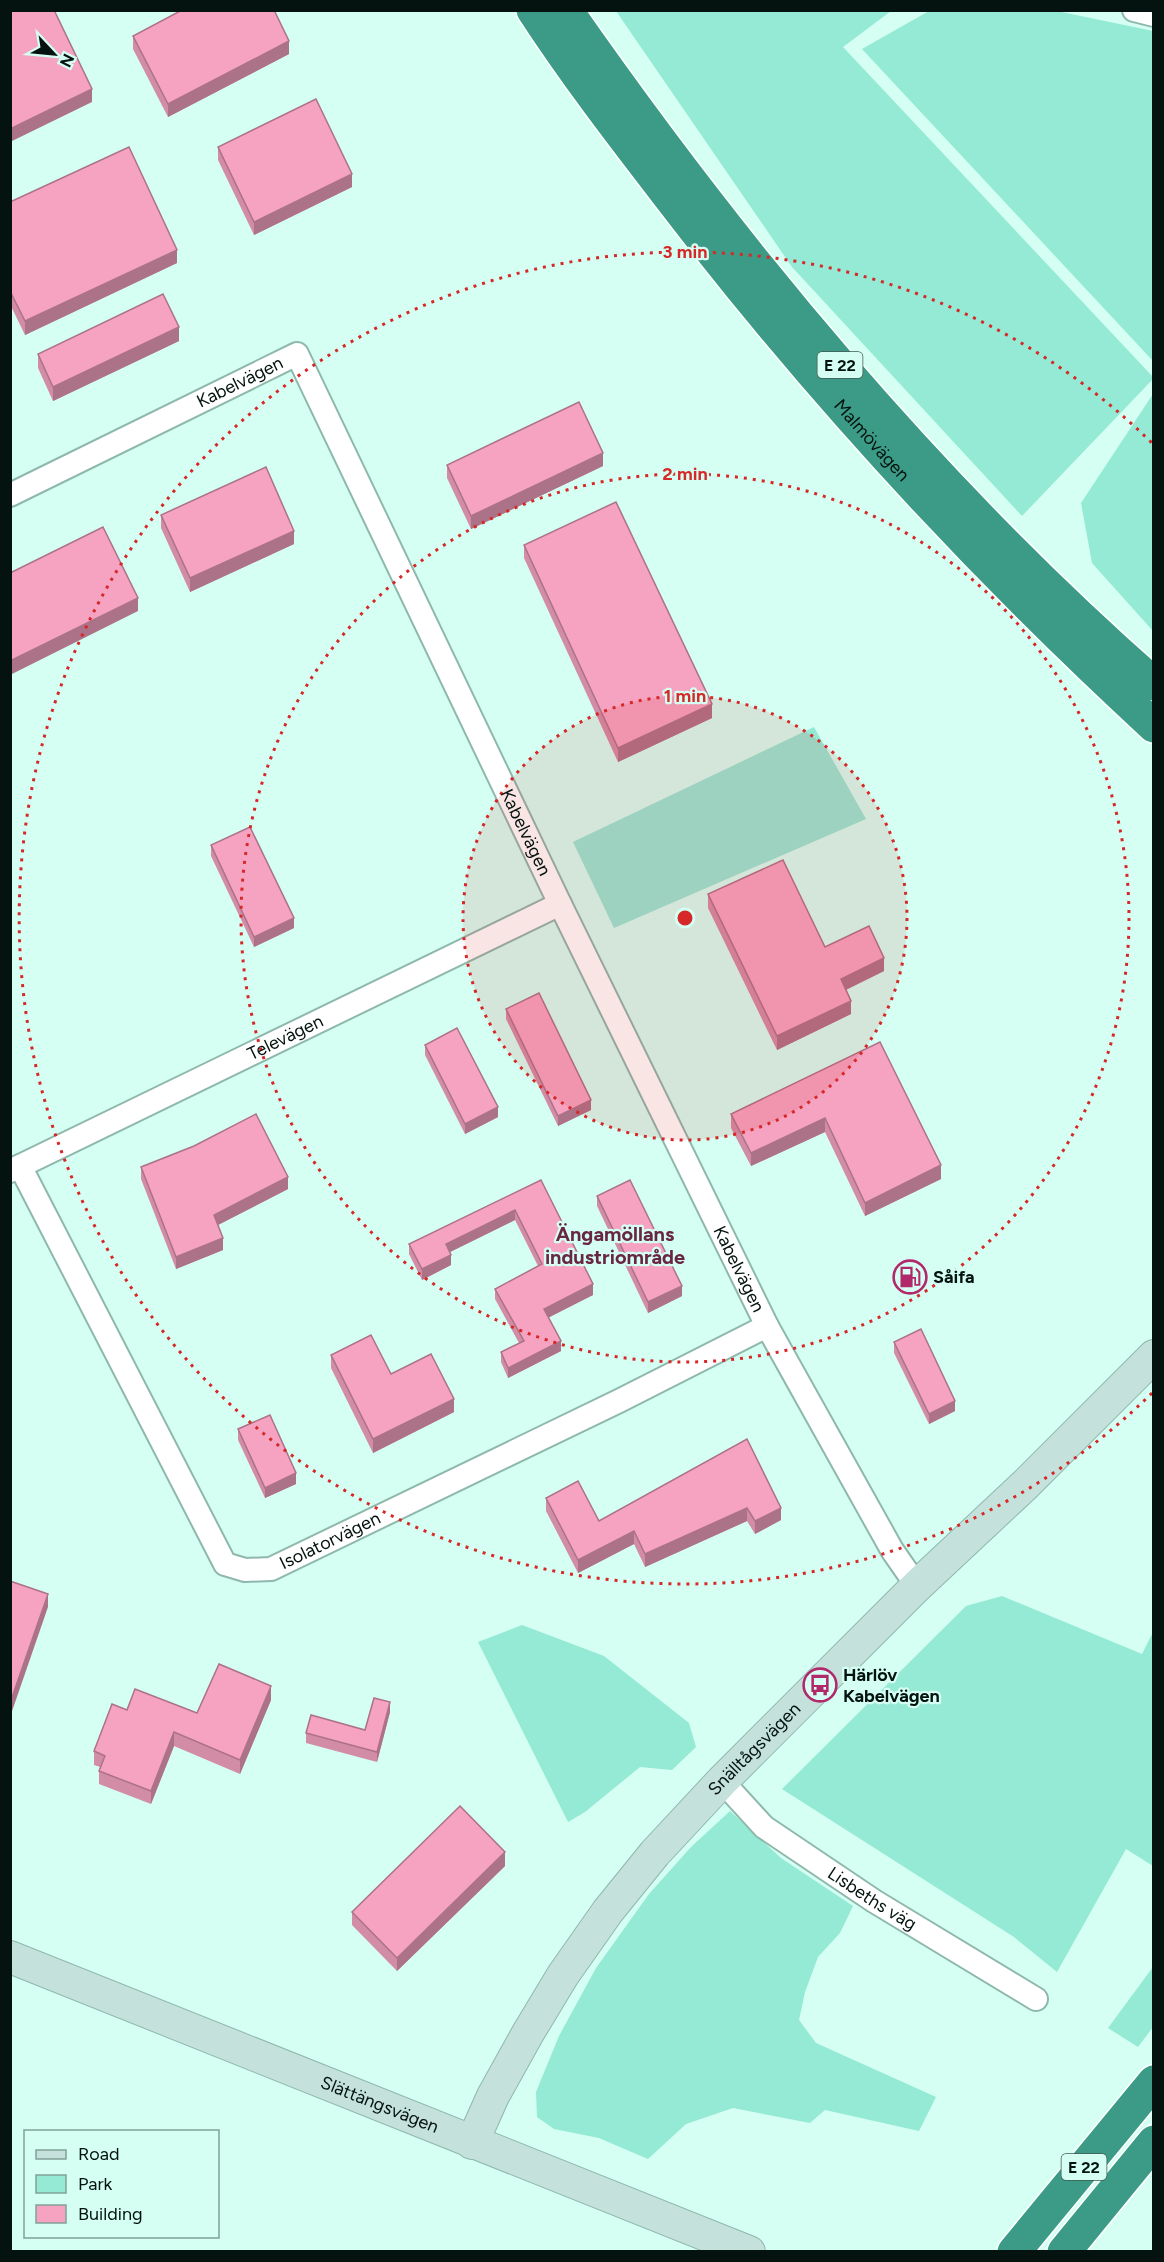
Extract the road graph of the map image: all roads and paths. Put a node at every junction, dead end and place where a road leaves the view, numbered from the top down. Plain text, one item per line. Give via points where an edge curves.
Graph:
1 (533, 10) edge
2 (566, 10) edge
3 (1134, 10) edge
4 (1154, 15) edge
5 (10, 495) edge
6 (1154, 684) edge
7 (1154, 726) edge
8 (560, 904) junction
9 (15, 1169) edge
10 (767, 1326) junction
11 (1154, 1356) edge
12 (917, 1586) junction
13 (722, 1781) junction
14 (10, 1957) edge
15 (1036, 1999) dead end
16 (1154, 2082) edge
17 (472, 2142) junction
18 (1154, 2142) edge
19 (749, 2252) edge
20 (1014, 2252) edge
21 (1064, 2252) edge

1 - 7 highway, Malmövägen / E 22 via 619,132 780,336 969,545
2 - 6 highway, Malmövägen / E 22 via 640,116 746,253 874,405 1044,582
3 - 4 street
5 - 8 street, Kabelvägen via 297,354
8 - 9 street, Televägen
8 - 10 street, Kabelvägen
9 - 10 street, Isolatorvägen via 225,1564 245,1570 271,1569 282,1564
10 - 12 street, Kabelvägen via 892,1550
11 - 12 street, Snälltågsvägen
12 - 13 street, Snälltågsvägen
13 - 15 street, Lisbeths väg via 764,1827 874,1901
13 - 17 street, Snälltågsvägen via 654,1853 569,1966 493,2096
14 - 17 street, Slättängsvägen
16 - 20 highway, E 22
17 - 19 street, Slättängsvägen
18 - 21 highway, E 22

